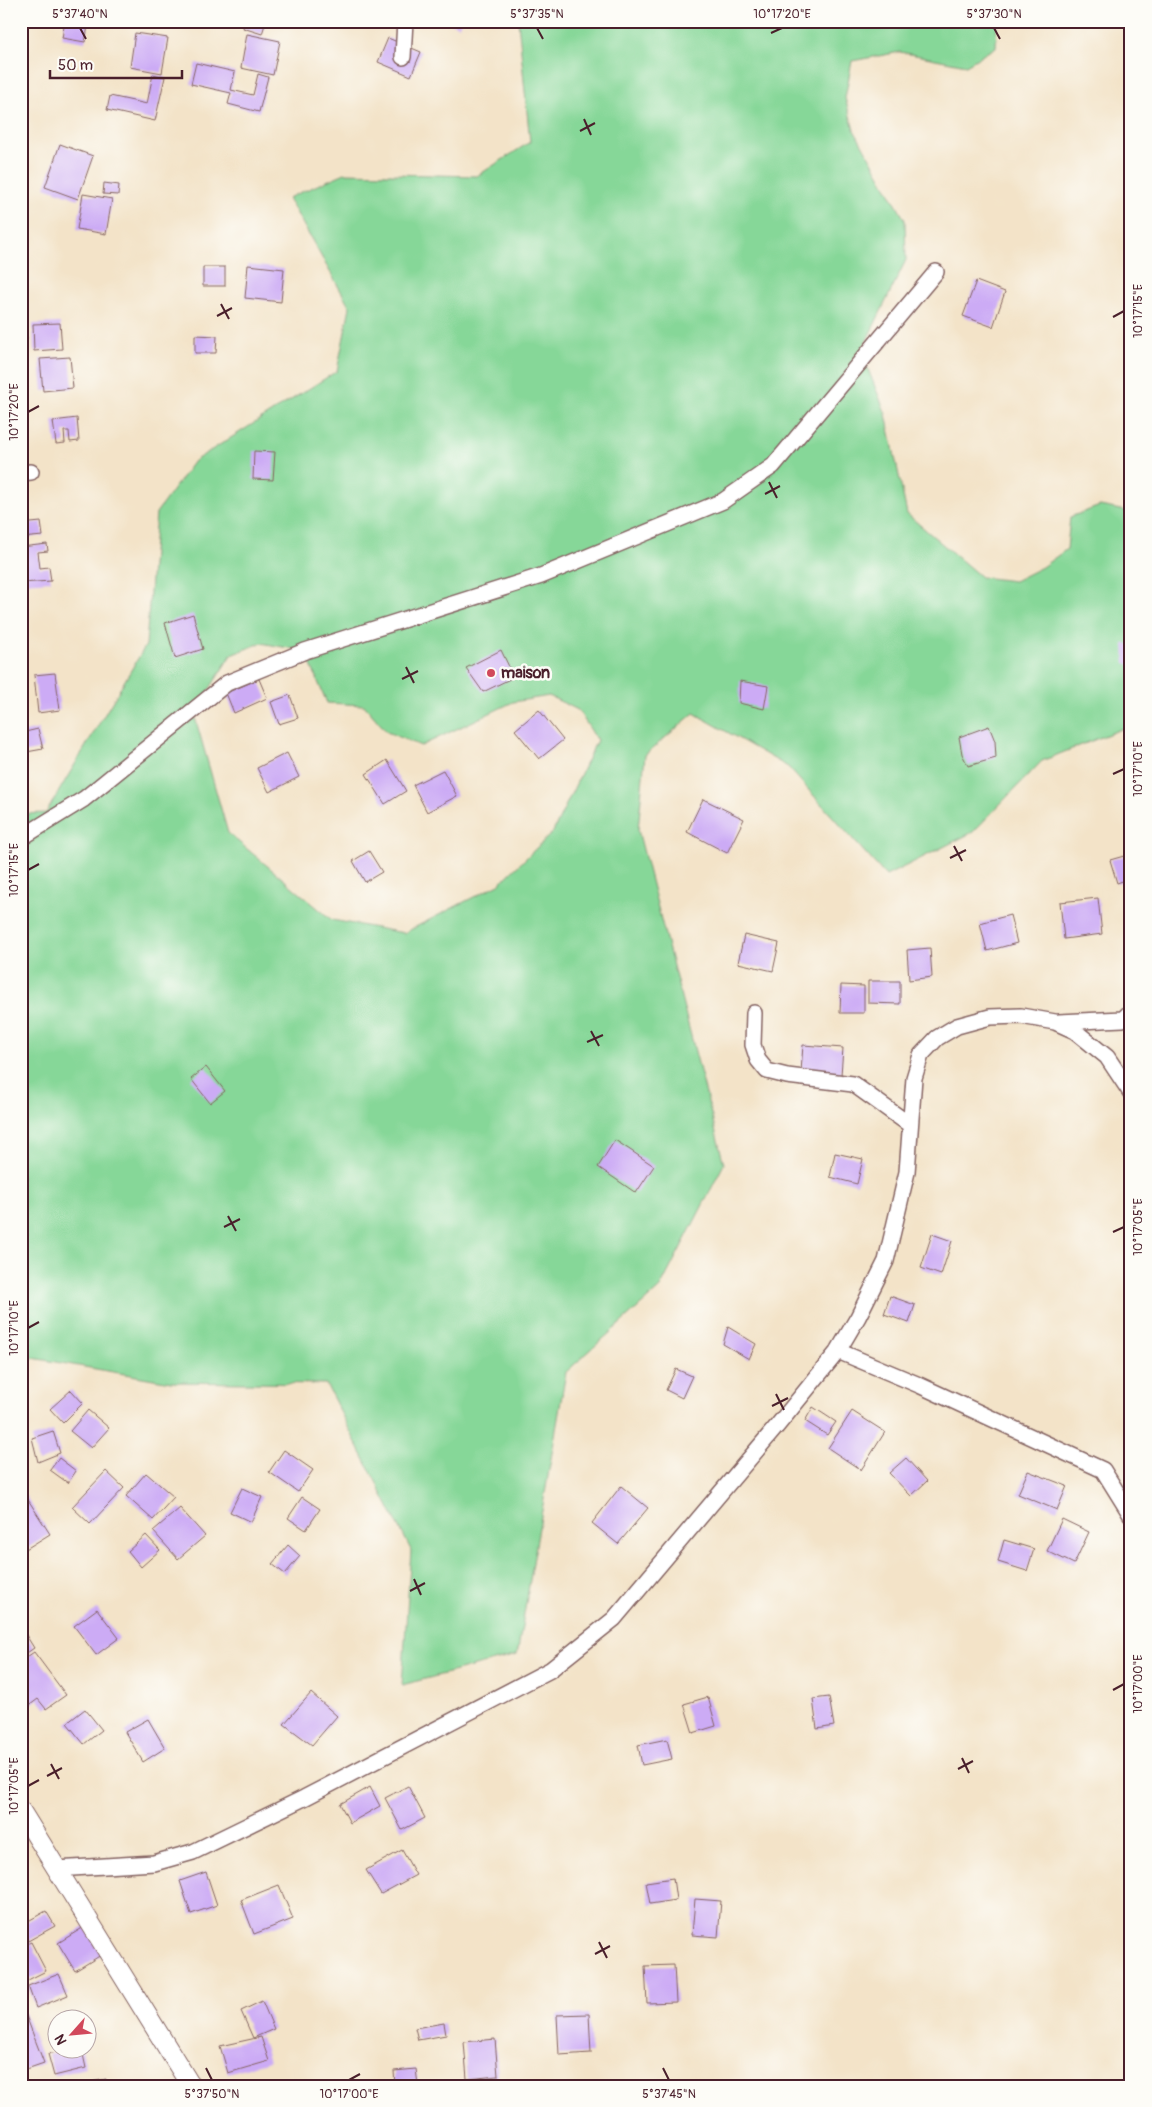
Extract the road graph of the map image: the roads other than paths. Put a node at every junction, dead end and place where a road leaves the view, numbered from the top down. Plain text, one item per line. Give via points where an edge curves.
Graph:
1 (405, 21) edge
2 (403, 57) dead end
3 (936, 272) dead end
4 (21, 838) edge
5 (754, 1012) dead end
6 (1131, 1012) edge
7 (1055, 1022) junction
8 (1131, 1093) edge
9 (910, 1124) junction
10 (838, 1351) junction
11 (1131, 1516) edge
12 (21, 1811) edge
13 (56, 1869) junction
14 (191, 2086) edge

1 - 2 street
3 - 4 street via 773,466 723,501 541,576 305,651 227,682 84,798
5 - 9 street via 753,1046 767,1071 853,1084
6 - 7 street via 1123,1019
7 - 8 street via 1075,1030 1107,1057
7 - 9 street via 1021,1016 990,1017 957,1026 938,1038 921,1055 914,1078
9 - 10 street via 907,1172 886,1261
10 - 11 street via 1103,1470
10 - 13 street via 614,1619 550,1670 193,1852 154,1863
12 - 13 street
13 - 14 street

